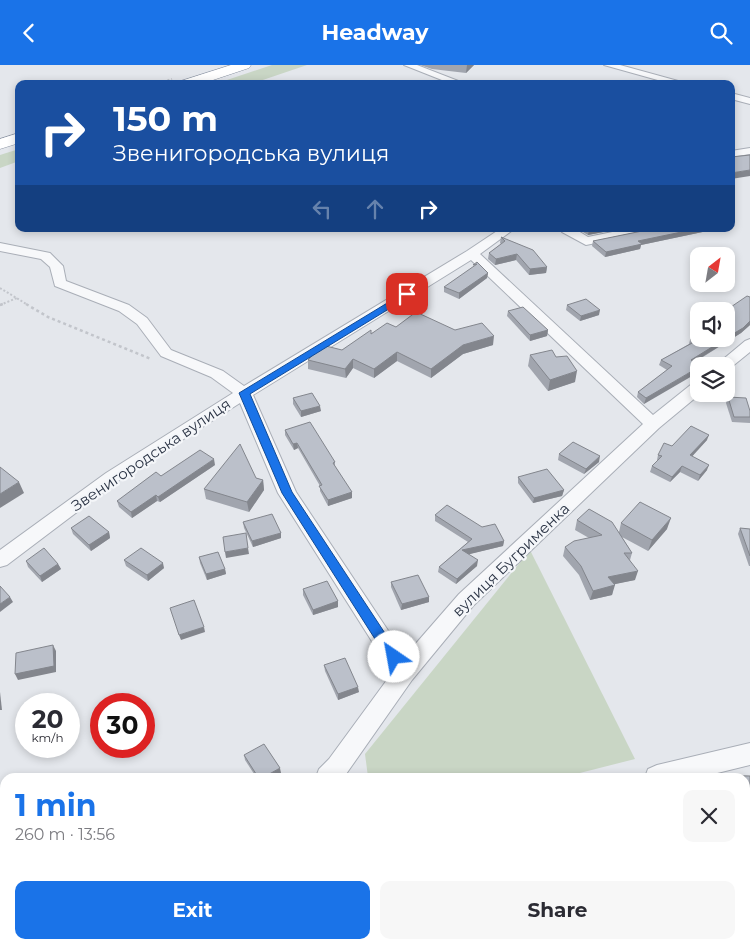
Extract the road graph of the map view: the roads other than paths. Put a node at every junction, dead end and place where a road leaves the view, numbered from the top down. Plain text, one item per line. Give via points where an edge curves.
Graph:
1 (244, 65) edge
2 (409, 65) edge
3 (609, 65) edge
4 (198, 80) edge
5 (450, 80) edge
6 (668, 80) edge
7 (735, 97) edge
8 (750, 101) edge
9 (15, 139) edge
10 (0, 144) edge
11 (750, 151) edge
12 (735, 154) edge
13 (504, 232) edge
14 (571, 232) edge
15 (630, 232) edge
16 (0, 247) edge
17 (472, 255) junction
18 (750, 344) edge
19 (734, 357) edge
20 (244, 393) junction
21 (690, 393) edge
22 (653, 424) junction
23 (0, 559) edge
24 (404, 673) junction
25 (750, 754) edge
26 (336, 773) edge
27 (673, 773) edge

1 - 4 highway
2 - 5 street
3 - 6 street
7 - 8 street
9 - 10 highway
11 - 12 street
13 - 17 street, Звенигородська вулиця
14 - 15 street via 586,241
16 - 20 street via 45,257 56,266 60,283 124,308 142,321 166,353 217,374
17 - 20 street, Звенигородська вулиця
17 - 22 street
18 - 19 street
20 - 23 street, Звенигородська вулиця via 112,477
20 - 24 street via 287,493
21 - 22 street, вулиця Бугрименка
22 - 24 street, вулиця Бугрименка via 466,600
24 - 26 street, вулиця Бугрименка
25 - 27 street

